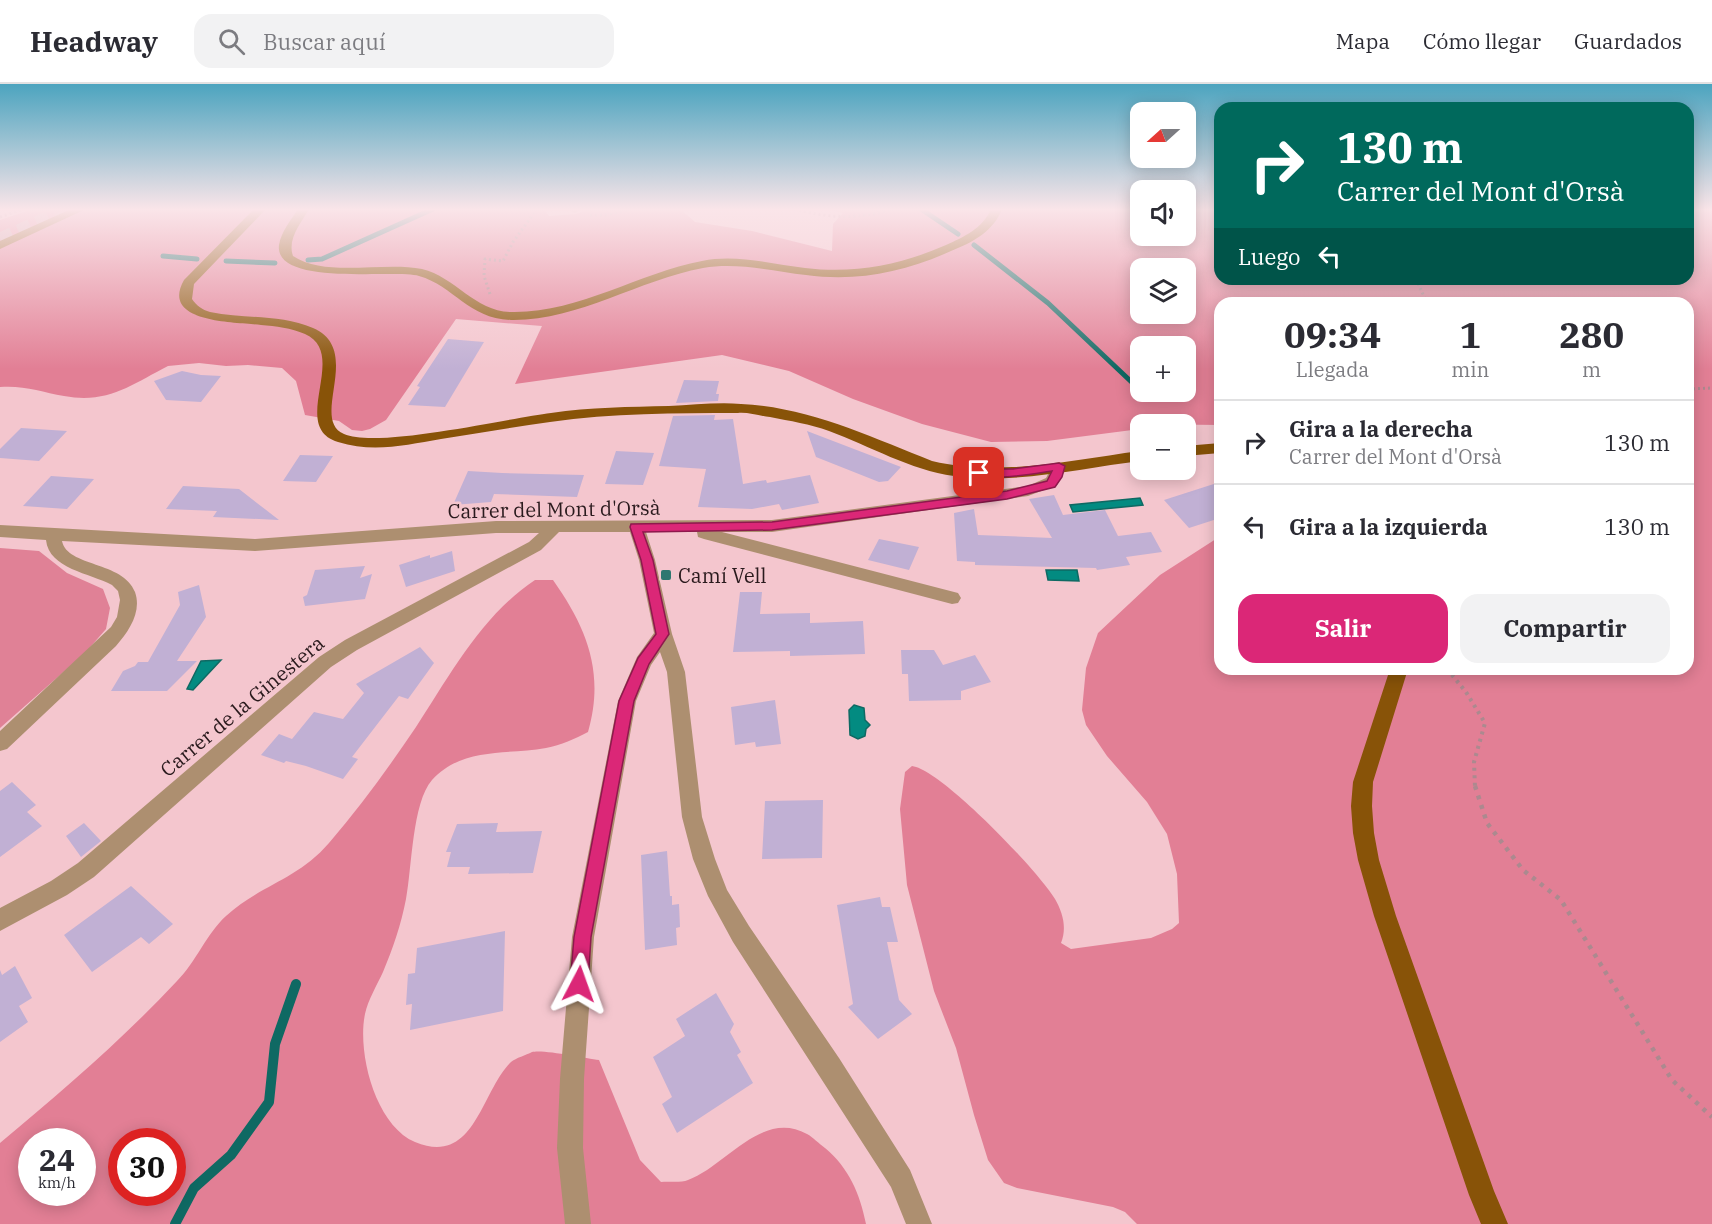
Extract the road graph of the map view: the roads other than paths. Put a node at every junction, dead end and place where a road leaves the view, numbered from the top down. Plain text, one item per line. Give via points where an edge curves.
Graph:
1 (209, 262) edge
2 (294, 262) edge
3 (739, 262) edge
4 (744, 262) edge
5 (912, 262) edge
6 (1214, 449) edge
7 (1196, 450) edge
8 (1130, 457) edge
9 (1059, 466) junction
10 (556, 526) junction
11 (636, 527) junction
12 (681, 528) junction
13 (0, 531) edge
14 (54, 534) junction
15 (952, 598) dead end
16 (663, 634) junction
17 (1398, 675) edge
18 (0, 743) edge
19 (0, 920) edge
20 (578, 1224) edge
21 (919, 1224) edge
22 (1495, 1224) edge

1 - 9 main road via 184,290 195,311 289,325 318,335 330,354 324,415 328,429 339,438 381,444 553,417 742,408 806,419 953,471 1013,472
2 - 3 main road via 323,269 424,273 496,315 559,309 671,272 705,264
4 - 5 main road via 835,275 880,272
6 - 7 main road
8 - 9 main road
9 - 12 street, Carrer del Mont d'Orsà via 1051,484 1007,495 772,526
10 - 11 street, Carrer del Mont d'Orsà
10 - 14 street, Carrer del Mont d'Orsà via 255,545
10 - 19 street, Carrer de la Ginestera via 535,546 325,662 86,870
11 - 12 street, Carrer del Mont d'Orsà
11 - 16 street
12 - 15 street
13 - 14 street, Carrer del Mont d'Orsà
14 - 18 street via 56,549 68,559 103,572 126,590 129,609 121,629 110,641
16 - 20 street via 643,662 627,701 583,937 570,1148
16 - 21 street via 676,672 692,817 719,896 901,1179
17 - 22 main road via 1363,782 1366,843 1386,917

